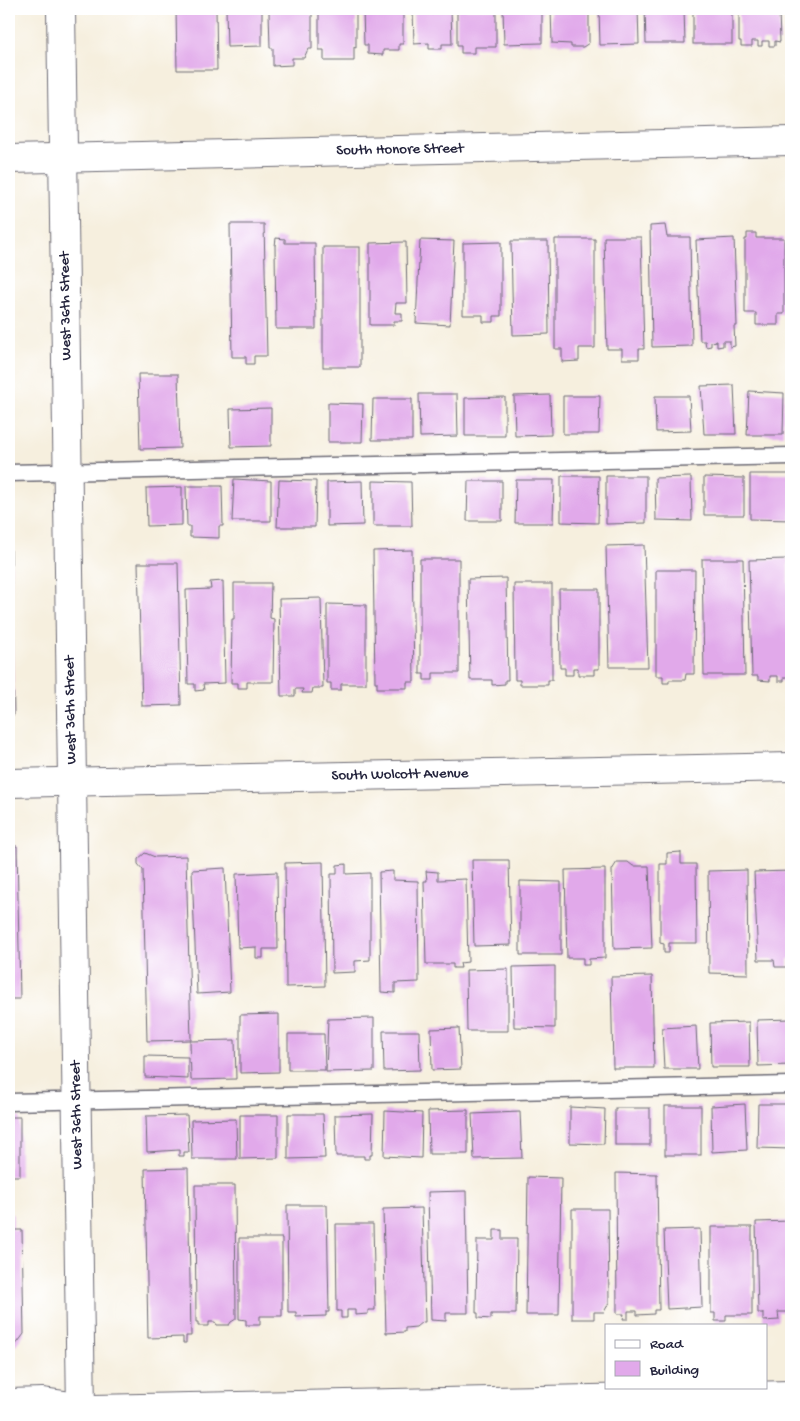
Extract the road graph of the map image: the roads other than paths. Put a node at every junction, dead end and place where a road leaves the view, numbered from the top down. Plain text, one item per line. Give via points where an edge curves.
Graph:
1 (61, 9) edge
2 (791, 142) edge
3 (63, 158) junction
4 (9, 160) edge
5 (791, 456) edge
6 (68, 472) junction
7 (9, 473) edge
8 (791, 767) edge
9 (72, 782) junction
10 (9, 783) edge
11 (791, 1085) edge
12 (77, 1100) junction
13 (9, 1102) edge
14 (791, 1395) edge
15 (9, 1403) edge
16 (81, 1410) edge

1 - 3 street, West 36th Street
2 - 3 street, South Honore Street
3 - 4 street, South Honore Street
3 - 6 street, West 36th Street
5 - 6 lane
6 - 7 lane
6 - 9 street, West 36th Street
8 - 9 street, South Wolcott Avenue
9 - 10 street, South Wolcott Avenue
9 - 12 street, West 36th Street
11 - 12 lane
12 - 13 lane
12 - 16 street, West 36th Street
14 - 16 street
15 - 16 street via 44,1402

